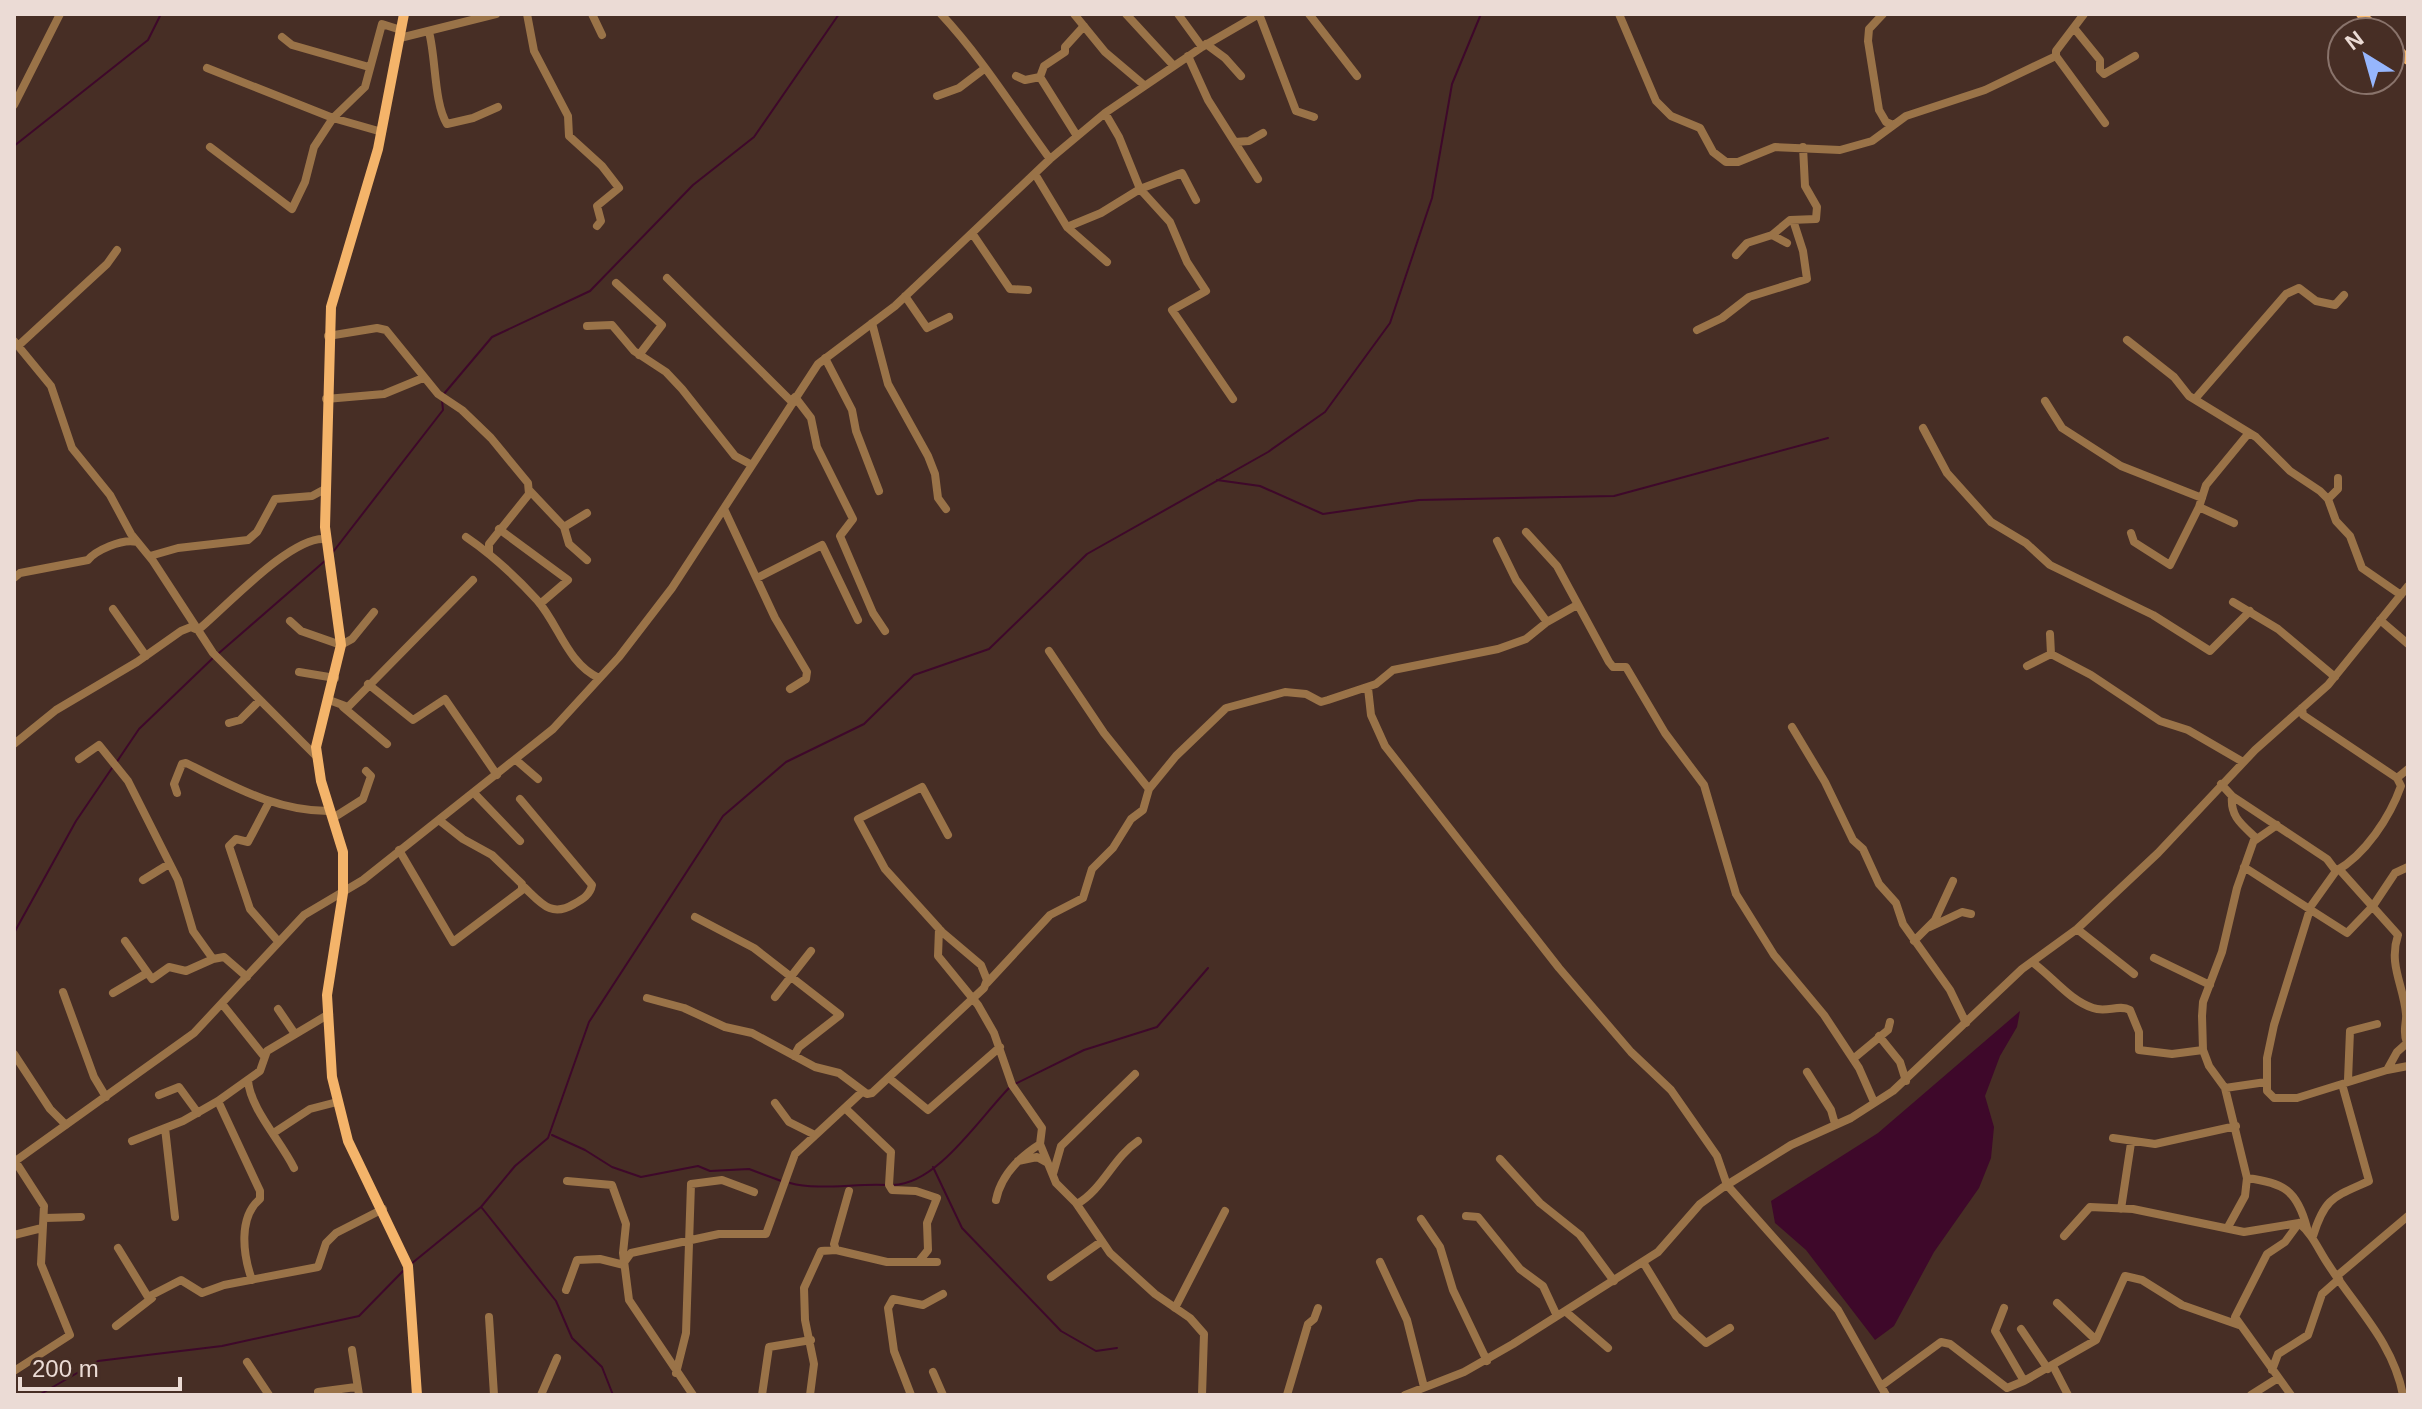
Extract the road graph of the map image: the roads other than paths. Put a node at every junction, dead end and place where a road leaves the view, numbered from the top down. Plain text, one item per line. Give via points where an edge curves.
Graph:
1 (60, 14) edge
2 (404, 14) edge
3 (496, 14) edge
4 (527, 14) edge
5 (592, 14) edge
6 (941, 14) edge
7 (1074, 14) edge
8 (1126, 14) edge
9 (1178, 14) edge
10 (1259, 14) edge
11 (1309, 14) edge
12 (1619, 14) edge
13 (1883, 14) edge
14 (2084, 14) edge
15 (1084, 26) junction
16 (2074, 28) junction
17 (429, 32) junction
18 (400, 34) junction
19 (602, 35) dead end
20 (282, 37) dead end
21 (1204, 45) junction
22 (1188, 56) junction
23 (2056, 56) junction
24 (2135, 56) dead end
25 (1173, 65) junction
26 (369, 67) junction
27 (207, 68) dead end
28 (984, 69) junction
29 (1016, 76) dead end
30 (1241, 76) dead end
31 (1357, 76) dead end
32 (1040, 77) junction
33 (1144, 85) junction
34 (937, 96) dead end
35 (14, 105) edge
36 (498, 107) dead end
37 (1105, 113) junction
38 (1314, 117) dead end
39 (333, 118) junction
40 (2105, 123) dead end
41 (1893, 125) junction
42 (382, 132) junction
43 (1263, 133) dead end
44 (1077, 136) junction
45 (1235, 142) junction
46 (210, 147) dead end
47 (1803, 147) junction
48 (1050, 159) junction
49 (1035, 174) junction
50 (1258, 179) dead end
51 (1140, 189) junction
52 (1196, 200) dead end
53 (1793, 220) junction
54 (597, 226) dead end
55 (1067, 227) junction
56 (972, 233) junction
57 (1772, 235) junction
58 (1787, 243) dead end
59 (117, 250) dead end
60 (1736, 255) dead end
61 (1107, 262) dead end
62 (667, 278) dead end
63 (616, 283) dead end
64 (1028, 290) dead end
65 (2344, 295) dead end
66 (905, 296) junction
67 (949, 317) dead end
68 (872, 323) junction
69 (587, 326) dead end
70 (1697, 330) dead end
71 (328, 336) junction
72 (2127, 340) dead end
73 (16, 344) edge
74 (639, 355) junction
75 (825, 358) junction
76 (423, 378) junction
77 (326, 399) junction
78 (1233, 399) dead end
79 (2195, 399) junction
80 (794, 400) junction
81 (2045, 401) dead end
82 (1923, 428) dead end
83 (2248, 434) junction
84 (752, 465) junction
85 (2338, 478) dead end
86 (325, 489) junction
87 (530, 491) junction
88 (879, 491) dead end
89 (312, 496) junction
90 (2328, 499) junction
91 (2200, 503) junction
92 (325, 509) junction
93 (946, 509) dead end
94 (725, 511) junction
95 (587, 513) dead end
96 (2234, 523) dead end
97 (564, 527) junction
98 (499, 529) junction
99 (1526, 532) dead end
100 (2131, 533) dead end
101 (466, 537) dead end
102 (325, 539) junction
103 (1497, 541) dead end
104 (137, 542) junction
105 (489, 553) junction
106 (150, 556) junction
107 (587, 560) dead end
108 (14, 578) edge
109 (757, 578) junction
110 (473, 580) dead end
111 (2408, 586) edge
112 (2401, 595) junction
113 (2233, 602) dead end
114 (540, 604) junction
115 (1577, 605) junction
116 (113, 609) dead end
117 (2250, 611) junction
118 (374, 612) dead end
119 (858, 620) dead end
120 (2380, 620) junction
121 (290, 621) dead end
122 (1547, 622) junction
123 (198, 630) junction
124 (885, 631) dead end
125 (2050, 634) dead end
126 (2408, 644) edge
127 (341, 645) junction
128 (1049, 651) dead end
129 (2051, 654) junction
130 (146, 656) junction
131 (2027, 666) dead end
132 (299, 672) dead end
133 (2335, 677) junction
134 (335, 678) junction
135 (599, 678) junction
136 (368, 684) junction
137 (1368, 688) junction
138 (790, 689) dead end
139 (329, 700) junction
140 (259, 701) junction
141 (343, 707) junction
142 (2302, 708) junction
143 (229, 723) dead end
144 (1792, 727) dead end
145 (14, 744) edge
146 (387, 744) dead end
147 (317, 757) junction
148 (79, 759) dead end
149 (516, 760) junction
150 (2243, 762) junction
151 (2408, 769) edge
152 (366, 771) dead end
153 (497, 775) junction
154 (538, 779) dead end
155 (2402, 781) edge
156 (2221, 784) junction
157 (1149, 789) junction
158 (177, 793) dead end
159 (475, 794) junction
160 (2232, 796) junction
161 (520, 799) dead end
162 (269, 802) junction
163 (332, 815) junction
164 (439, 820) junction
165 (2277, 825) junction
166 (948, 835) dead end
167 (520, 841) dead end
168 (2254, 841) junction
169 (399, 850) junction
170 (169, 864) junction
171 (2244, 867) junction
172 (2408, 867) edge
173 (2338, 870) junction
174 (143, 880) dead end
175 (1953, 881) dead end
176 (524, 887) junction
177 (343, 893) junction
178 (2373, 906) junction
179 (1940, 910) junction
180 (2311, 912) junction
181 (1971, 914) dead end
182 (1956, 915) junction
183 (695, 917) dead end
184 (1930, 927) junction
185 (939, 928) junction
186 (2077, 929) junction
187 (277, 940) junction
188 (125, 941) dead end
189 (1914, 941) junction
190 (811, 951) dead end
191 (2154, 958) dead end
192 (213, 959) junction
193 (2032, 962) junction
194 (147, 973) junction
195 (2134, 974) dead end
196 (247, 977) junction
197 (789, 978) junction
198 (986, 984) junction
199 (2210, 985) junction
200 (63, 992) dead end
201 (113, 993) dead end
202 (775, 997) dead end
203 (647, 998) dead end
204 (973, 999) junction
205 (223, 1005) junction
206 (278, 1009) dead end
207 (329, 1014) junction
208 (2408, 1016) edge
209 (1890, 1022) dead end
210 (1966, 1023) junction
211 (2377, 1024) dead end
212 (295, 1034) junction
213 (1879, 1036) junction
214 (1000, 1047) junction
215 (2203, 1050) junction
216 (14, 1054) edge
217 (263, 1055) junction
218 (794, 1056) junction
219 (1853, 1059) junction
220 (2408, 1066) edge
221 (2387, 1070) junction
222 (1807, 1072) dead end
223 (1135, 1074) dead end
224 (889, 1078) junction
225 (248, 1080) junction
226 (1906, 1081) junction
227 (2266, 1082) junction
228 (2345, 1082) junction
229 (2225, 1088) junction
230 (863, 1091) junction
231 (159, 1095) dead end
232 (106, 1097) junction
233 (218, 1101) junction
234 (337, 1102) junction
235 (1874, 1102) junction
236 (775, 1103) dead end
237 (846, 1109) junction
238 (198, 1113) junction
239 (1835, 1124) junction
240 (66, 1125) junction
241 (2236, 1126) junction
242 (165, 1128) junction
243 (275, 1132) junction
244 (813, 1134) junction
245 (2113, 1138) dead end
246 (132, 1141) dead end
247 (1138, 1141) dead end
248 (2131, 1143) junction
249 (1040, 1144) junction
250 (16, 1157) edge
251 (1500, 1159) dead end
252 (1018, 1161) junction
253 (1046, 1162) junction
254 (294, 1168) dead end
255 (1052, 1174) junction
256 (2247, 1178) junction
257 (567, 1181) dead end
258 (1727, 1185) junction
259 (849, 1191) dead end
260 (754, 1192) dead end
261 (996, 1200) dead end
262 (1077, 1204) junction
263 (383, 1209) junction
264 (2121, 1209) junction
265 (1225, 1211) dead end
266 (1466, 1216) dead end
267 (2408, 1216) edge
268 (81, 1217) dead end
269 (175, 1217) dead end
270 (1421, 1219) dead end
271 (44, 1223) junction
272 (2299, 1223) junction
273 (2228, 1227) junction
274 (2310, 1233) junction
275 (14, 1235) edge
276 (2064, 1236) dead end
277 (689, 1241) junction
278 (1102, 1241) junction
279 (118, 1248) dead end
280 (836, 1250) junction
281 (920, 1260) junction
282 (937, 1262) dead end
283 (1380, 1262) dead end
284 (1643, 1262) junction
285 (624, 1265) junction
286 (1051, 1277) dead end
287 (2338, 1278) junction
288 (252, 1280) junction
289 (1614, 1281) junction
290 (566, 1290) dead end
291 (943, 1294) dead end
292 (152, 1298) junction
293 (2057, 1303) dead end
294 (1175, 1308) junction
295 (1318, 1308) dead end
296 (2004, 1308) dead end
297 (1561, 1313) junction
298 (489, 1317) dead end
299 (2239, 1325) junction
300 (116, 1326) dead end
301 (1730, 1328) dead end
302 (2021, 1329) dead end
303 (811, 1340) junction
304 (2096, 1340) junction
305 (1608, 1348) dead end
306 (352, 1350) dead end
307 (557, 1358) dead end
308 (1487, 1361) junction
309 (247, 1362) dead end
310 (16, 1366) edge
311 (2050, 1367) junction
312 (933, 1372) dead end
313 (676, 1373) junction
314 (2275, 1374) junction
315 (2024, 1381) junction
316 (1435, 1383) junction
317 (1424, 1387) junction
318 (2404, 1389) edge
319 (357, 1391) edge
320 (1884, 1391) edge
321 (318, 1392) dead end
322 (269, 1395) edge
323 (417, 1395) edge
324 (494, 1395) edge
325 (541, 1395) edge
326 (693, 1395) edge
327 (762, 1395) edge
328 (810, 1395) edge
329 (911, 1395) edge
330 (943, 1395) edge
331 (1202, 1395) edge
332 (1287, 1395) edge
333 (1405, 1395) edge
334 (1434, 1395) edge
335 (2068, 1395) edge
336 (2251, 1395) edge
337 (2291, 1395) edge

1 - 35 street
2 - 18 main road
3 - 17 street
4 - 54 street via 534,51 567,113 569,136 619,188 597,206
5 - 19 street
6 - 28 street
7 - 15 street
8 - 25 street
9 - 21 street
10 - 21 street
10 - 38 street via 1296,111
11 - 31 street
12 - 47 street via 1656,101 1671,116 1700,128 1713,152 1726,162 1775,147
13 - 41 street via 1869,29 1868,41 1879,110
14 - 16 street
15 - 32 street via 1065,52 1044,66
15 - 33 street
16 - 23 street
16 - 24 street via 2100,60 2104,74
17 - 18 street
17 - 36 street via 447,124
18 - 26 street via 382,24
18 - 42 main road
20 - 26 street via 292,45
21 - 22 street
21 - 30 street
22 - 25 street
22 - 45 street
23 - 40 street
23 - 41 street
25 - 33 street
26 - 39 street via 365,87
27 - 39 street
28 - 34 street via 959,88
28 - 48 street
29 - 32 street
32 - 44 street
33 - 37 street
37 - 44 street
37 - 51 street
39 - 42 street
39 - 46 street via 314,147 292,209
41 - 47 street via 1872,141 1840,150
42 - 71 main road via 340,268
43 - 45 street
44 - 48 street
45 - 50 street
47 - 53 street via 1805,186 1817,215
48 - 49 street
49 - 55 street
49 - 56 street
51 - 52 street via 1182,173
51 - 55 street
51 - 78 street via 1170,222 1206,291 1172,310
53 - 57 street
53 - 70 street via 1807,279 1749,297
55 - 61 street
56 - 64 street via 1010,289
56 - 66 street
57 - 58 street
57 - 60 street via 1747,243
59 - 73 street
62 - 80 street
63 - 74 street via 662,325
65 - 79 street via 2335,305 2324,305 2293,289
66 - 67 street via 927,328
66 - 68 street
68 - 75 street
68 - 93 street via 889,386 928,456 938,498
69 - 74 street via 612,325
71 - 76 street via 386,330
71 - 77 main road
72 - 79 street
73 - 104 street via 48,382 72,448 116,504
74 - 84 street via 666,372 735,456
75 - 80 street
75 - 88 street via 852,410
76 - 77 street via 384,394
76 - 87 street via 491,438
77 - 86 main road
79 - 83 street
80 - 84 street
80 - 124 street via 811,418 817,447 853,519 840,536
81 - 91 street via 2062,428 2121,466
82 - 117 street via 1947,473 1983,515 2080,583 2153,615 2210,651
83 - 90 street
83 - 91 street via 2212,476
84 - 94 street
85 - 90 street via 2338,489
86 - 89 street
86 - 92 main road
87 - 97 street
87 - 98 street
89 - 92 street
89 - 106 street via 275,499 248,540
90 - 112 street via 2362,568
91 - 96 street via 2202,512
91 - 100 street via 2170,565 2134,542
92 - 102 main road
94 - 109 street
94 - 135 street via 647,623
95 - 97 street
97 - 107 street via 569,544
98 - 105 street
98 - 114 street via 568,580
99 - 115 street via 1557,566
101 - 105 street
102 - 123 street via 312,538 275,561
102 - 127 main road
103 - 122 street via 1516,580
104 - 106 street
104 - 108 street
105 - 114 street
106 - 123 street
109 - 119 street via 822,545
109 - 138 street via 807,672 806,679
110 - 136 street
111 - 112 street
112 - 120 street
113 - 117 street
114 - 135 street via 580,666
115 - 122 street
115 - 219 street via 1609,662 1626,667 1665,733 1697,772 1708,792 1736,894 1774,955
116 - 130 street
117 - 133 street
118 - 127 street
120 - 126 street
120 - 133 street
121 - 127 street via 301,631
122 - 137 street via 1526,639 1393,670
123 - 130 street via 181,631
123 - 140 street
125 - 129 street
127 - 134 main road
128 - 157 street
129 - 131 street
129 - 150 street via 2160,721 2188,730
130 - 145 street via 62,706
132 - 134 street
133 - 142 street
134 - 139 main road
135 - 149 street
136 - 141 street
136 - 153 street via 413,720 445,699
137 - 157 street via 1321,702 1285,692 1226,708
137 - 258 street via 1371,715 1385,746 1559,968 1671,1090 1717,1156
139 - 141 street
139 - 147 main road
140 - 143 street via 240,720
140 - 147 street
141 - 146 street
142 - 150 street
142 - 155 street via 2303,715
144 - 189 street
147 - 163 main road
148 - 170 street via 99,745 111,758
149 - 153 street
149 - 154 street
150 - 156 street
151 - 155 street
152 - 163 street via 371,776 365,796
153 - 159 street
155 - 173 street via 2373,837
156 - 160 street
156 - 186 street
157 - 198 street via 1143,810 1092,869 1083,898 1050,915
158 - 162 street via 174,784 186,763
159 - 164 street
159 - 167 street
160 - 165 street
160 - 168 street via 2231,811
161 - 176 street via 592,885 587,895 561,912 552,911
162 - 163 street
162 - 187 street via 250,840 236,839 229,846 250,909
163 - 177 main road via 343,852
164 - 169 street
164 - 176 street via 492,855
165 - 168 street
165 - 173 street
166 - 185 street via 922,787 858,819 885,869
168 - 171 street
169 - 176 street via 453,942
169 - 177 street
170 - 174 street
170 - 192 street via 193,931
171 - 180 street
171 - 199 street
172 - 178 street via 2386,883
173 - 178 street
173 - 180 street via 2312,901
175 - 179 street
177 - 187 street via 314,907
177 - 207 main road via 329,969
178 - 180 street via 2347,933
178 - 208 street via 2398,935 2393,968
179 - 182 street
179 - 184 street
180 - 227 street via 2274,1025
181 - 182 street
182 - 184 street
183 - 197 street via 754,948
184 - 189 street
185 - 198 street via 981,965
185 - 204 street via 938,956
186 - 193 street
186 - 195 street
187 - 196 street
188 - 194 street
189 - 210 street via 1950,990
190 - 197 street
191 - 199 street
192 - 194 street via 186,971 169,967 152,979
192 - 196 street via 224,957
193 - 210 street
193 - 215 street via 2073,999 2096,1010 2130,1010 2139,1050
194 - 201 street
196 - 205 street
197 - 202 street
197 - 218 street via 840,1015
198 - 204 street
199 - 215 street via 2203,1002
200 - 232 street
203 - 218 street via 752,1033
204 - 214 street
204 - 224 street
205 - 217 street
205 - 232 street via 194,1033
206 - 212 street
207 - 212 street
207 - 234 main road
208 - 221 street via 2403,1030 2407,1043
209 - 213 street
210 - 226 street
211 - 228 street via 2350,1031
212 - 217 street
213 - 219 street
213 - 226 street via 1900,1062
214 - 224 street via 928,1110
214 - 249 street via 1009,1080 1042,1128
215 - 229 street
216 - 240 street
217 - 225 street via 260,1071
218 - 230 street via 839,1073
219 - 235 street
220 - 221 street
221 - 228 street
222 - 239 street
223 - 255 street via 1061,1146
224 - 230 street via 872,1093
225 - 233 street
225 - 243 street via 259,1114
226 - 235 street
227 - 228 street via 2270,1095 2285,1100
227 - 229 street
228 - 274 street via 2369,1181 2337,1193
229 - 241 street
230 - 237 street
231 - 238 street via 179,1087
232 - 240 street
233 - 238 street
233 - 288 street via 260,1191 260,1199 249,1209 245,1232
234 - 243 street via 310,1109
234 - 263 main road via 348,1141
235 - 239 street
236 - 244 street via 789,1122
237 - 244 street
237 - 281 street via 891,1152 892,1190 937,1198 927,1223 928,1250
238 - 242 street
239 - 258 street
240 - 250 street
241 - 248 street via 2155,1144
241 - 256 street
242 - 246 street
242 - 269 street
243 - 254 street
244 - 277 street via 795,1154 766,1234 719,1234
245 - 248 street
247 - 262 street
248 - 264 street
249 - 252 street
249 - 253 street
250 - 271 street via 42,1200
251 - 289 street via 1540,1203 1580,1235
252 - 253 street via 1037,1157
252 - 261 street via 1003,1178
253 - 255 street
255 - 262 street
256 - 273 street via 2245,1196
256 - 274 street via 2283,1186 2301,1208
257 - 285 street via 612,1185 626,1224
258 - 284 street via 1700,1204 1666,1245
258 - 320 street via 1838,1310
259 - 280 street
260 - 277 street via 722,1180 693,1183
262 - 278 street
263 - 288 street via 336,1233 326,1243 318,1267
263 - 323 main road via 411,1279
264 - 273 street
264 - 276 street via 2085,1208
265 - 294 street
266 - 297 street via 1478,1217 1520,1269 1543,1286
267 - 287 street
268 - 271 street
270 - 308 street via 1440,1247 1453,1290
271 - 275 street
271 - 310 street via 43,1272 70,1335 48,1353
272 - 273 street via 2244,1232
272 - 274 street
272 - 299 street via 2267,1254 2253,1277 2235,1317
274 - 287 street
277 - 285 street via 631,1253
277 - 313 street via 686,1333
278 - 286 street
278 - 294 street via 1121,1264
279 - 292 street
280 - 281 street via 887,1262
280 - 303 street via 821,1251 805,1284
281 - 282 street
283 - 317 street via 1407,1320
284 - 289 street
284 - 301 street via 1676,1316 1706,1343
285 - 290 street via 589,1258 575,1261
285 - 313 street via 629,1300
287 - 314 street via 2322,1294 2308,1335 2278,1354
287 - 318 street via 2375,1327
288 - 292 street via 202,1293 181,1280
289 - 297 street
291 - 329 street via 923,1305 893,1299 888,1308 894,1351
292 - 300 street
293 - 304 street
294 - 331 street via 1204,1336
295 - 332 street via 1308,1324
296 - 315 street via 1995,1331
297 - 305 street
297 - 308 street
298 - 324 street
299 - 304 street via 2182,1305 2127,1276
299 - 314 street
302 - 311 street
303 - 327 street via 769,1347
303 - 328 street
304 - 311 street
306 - 319 street
307 - 325 street
308 - 316 street
309 - 322 street
311 - 315 street
311 - 335 street
312 - 330 street
313 - 326 street
314 - 336 street
314 - 337 street
315 - 320 street via 2007,1388 1941,1342
316 - 317 street
316 - 334 street
317 - 333 street
319 - 321 street

